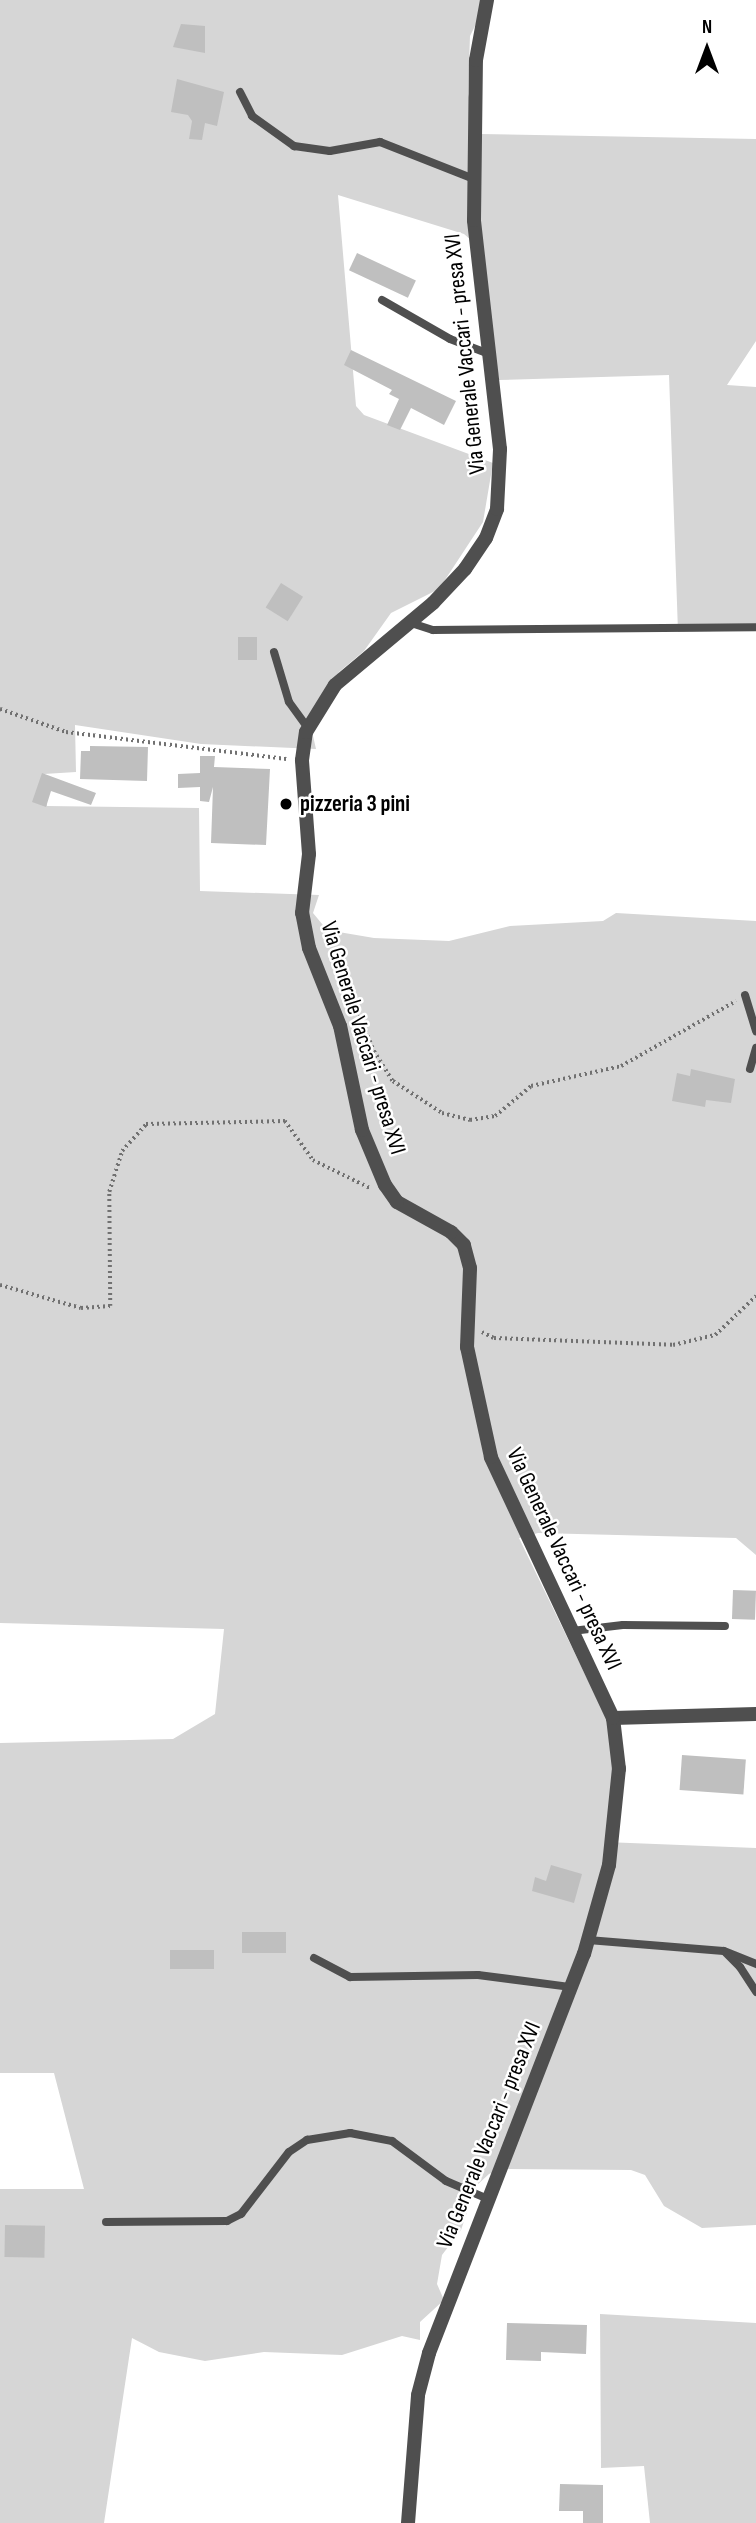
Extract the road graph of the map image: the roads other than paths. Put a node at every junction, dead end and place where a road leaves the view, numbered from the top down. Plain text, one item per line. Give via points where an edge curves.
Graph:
1 (486, 0) edge
2 (240, 92) dead end
3 (474, 179) junction
4 (382, 300) dead end
5 (489, 354) junction
6 (408, 622) junction
7 (756, 627) edge
8 (274, 653) dead end
9 (308, 728) junction
10 (745, 995) road end
11 (756, 1031) edge
12 (756, 1048) edge
13 (750, 1069) dead end
14 (725, 1626) dead end
15 (572, 1631) junction
16 (756, 1714) edge
17 (613, 1718) junction
18 (588, 1940) junction
19 (724, 1951) junction
20 (314, 1958) dead end
21 (756, 1964) edge
22 (571, 1987) junction
23 (756, 1992) edge
24 (488, 2199) junction
25 (106, 2222) dead end
26 (408, 2523) edge

1 - 3 street, Via Generale Vaccari - presa XVI via 475,60
2 - 3 lane via 252,116 294,146 330,151 380,142
3 - 5 street, Via Generale Vaccari - presa XVI via 479,282
4 - 5 lane via 450,339
5 - 6 street, Via Generale Vaccari - presa XVI via 500,449 497,509 486,538 465,569
6 - 7 lane via 433,630
6 - 9 street, Via Generale Vaccari - presa XVI via 335,685
8 - 9 lane via 289,702
9 - 15 street, Via Generale Vaccari - presa XVI via 302,760 309,826 302,913 309,948 332,1001 362,1130 397,1202 451,1232 464,1245 470,1268 466,1324 471,1384 491,1457
10 - 11 lane
12 - 13 lane
14 - 15 lane via 623,1625
15 - 17 street, Via Generale Vaccari - presa XVI
16 - 17 street
17 - 18 street, Via Generale Vaccari - presa XVI via 618,1799 603,1893
18 - 19 lane
18 - 22 street, Via Generale Vaccari - presa XVI
19 - 21 lane
19 - 23 lane
20 - 22 lane via 350,1977 478,1975
22 - 24 street, Via Generale Vaccari - presa XVI
24 - 25 lane via 446,2181 392,2141 350,2133 307,2140 289,2152 251,2203 227,2221
24 - 26 street, Via Generale Vaccari - presa XVI via 440,2320 418,2395

